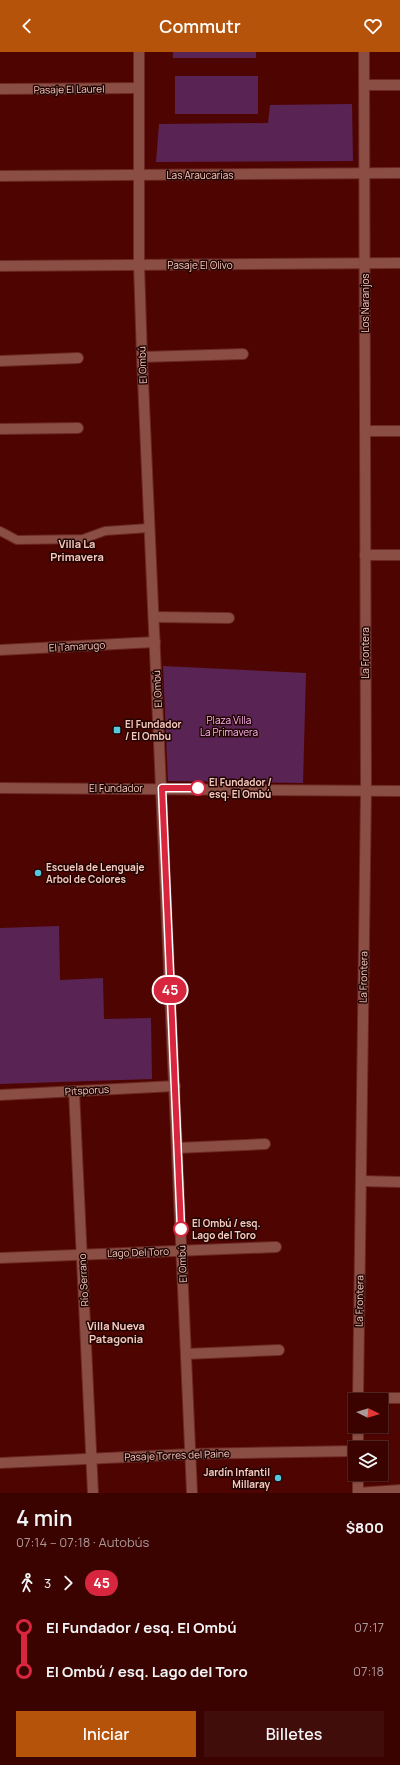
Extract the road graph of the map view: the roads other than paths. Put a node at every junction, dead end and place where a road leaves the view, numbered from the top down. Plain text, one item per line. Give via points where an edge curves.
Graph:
1 (139, 52) edge
2 (364, 52) edge
3 (364, 85) junction
4 (400, 85) edge
5 (139, 88) junction
6 (0, 89) edge
7 (365, 173) junction
8 (400, 173) edge
9 (139, 175) junction
10 (0, 176) edge
11 (365, 263) junction
12 (400, 263) edge
13 (139, 265) junction
14 (0, 266) edge
15 (243, 354) dead end
16 (142, 357) junction
17 (78, 358) dead end
18 (0, 361) edge
19 (78, 428) dead end
20 (0, 429) edge
21 (365, 431) junction
22 (400, 431) edge
23 (149, 528) junction
24 (0, 531) edge
25 (365, 555) junction
26 (400, 555) edge
27 (154, 618) junction
28 (229, 618) dead end
29 (155, 642) junction
30 (0, 650) edge
31 (0, 788) edge
32 (162, 788) junction
33 (366, 790) junction
34 (400, 791) edge
35 (175, 1086) junction
36 (74, 1091) junction
37 (0, 1095) edge
38 (265, 1144) dead end
39 (177, 1148) junction
40 (361, 1181) junction
41 (400, 1182) edge
42 (276, 1247) dead end
43 (182, 1251) junction
44 (82, 1255) junction
45 (0, 1258) edge
46 (279, 1350) dead end
47 (186, 1354) junction
48 (358, 1393) edge
49 (388, 1398) edge
50 (400, 1398) edge
51 (348, 1451) edge
52 (190, 1454) junction
53 (91, 1459) junction
54 (0, 1464) edge
55 (358, 1481) edge
56 (400, 1490) edge
57 (92, 1493) edge
58 (192, 1493) edge
59 (358, 1493) edge

1 - 5 street, El Ombú
2 - 3 street, Los Naranjos
3 - 4 street
3 - 7 street, Los Naranjos
5 - 6 street, Pasaje El Laurel
5 - 9 street, El Ombú
7 - 8 street, Las Araucarias
7 - 9 street, Las Araucarias
7 - 11 street, Los Naranjos
9 - 10 street, Las Araucarias
9 - 13 street, El Ombú
11 - 12 street, Pasaje El Olivo
11 - 13 street, Pasaje El Olivo
11 - 21 street, Los Naranjos
13 - 14 street, Pasaje El Olivo
13 - 16 street, El Ombú
15 - 16 street
16 - 23 street, El Ombú
17 - 18 street
19 - 20 street
21 - 22 street
21 - 25 street, Los Naranjos
23 - 24 lane via 105,531 89,538 68,540 17,540
23 - 27 street, El Ombú
25 - 26 street
25 - 33 street, La Frontera
27 - 28 street
27 - 29 street, El Ombú
29 - 30 street, El Tamarugo
29 - 32 street, El Ombú
31 - 32 street, El Fundador
32 - 33 street, El Fundador
32 - 35 street, El Ombú
33 - 34 street, El Fundador
33 - 40 street, La Frontera
35 - 36 street, Pitsporus
35 - 39 street, El Ombú
36 - 37 street, Pitsporus
36 - 44 street, Río Serrano
38 - 39 street
39 - 43 street, El Ombú
40 - 41 street
40 - 48 street, La Frontera
42 - 43 street, Lago Del Toro
43 - 44 street, Lago Del Toro
43 - 47 street, El Ombú
44 - 45 street, Lago Del Toro
44 - 53 street, Río Serrano
46 - 47 street
47 - 52 street, El Ombú
49 - 50 street
51 - 52 street, Pasaje Torres del Paine
52 - 53 street, Pasaje Torres del Paine
52 - 58 street, El Ombú
53 - 54 street, Pasaje Torres del Paine
53 - 57 street, Río Serrano
55 - 59 street
56 - 59 street

